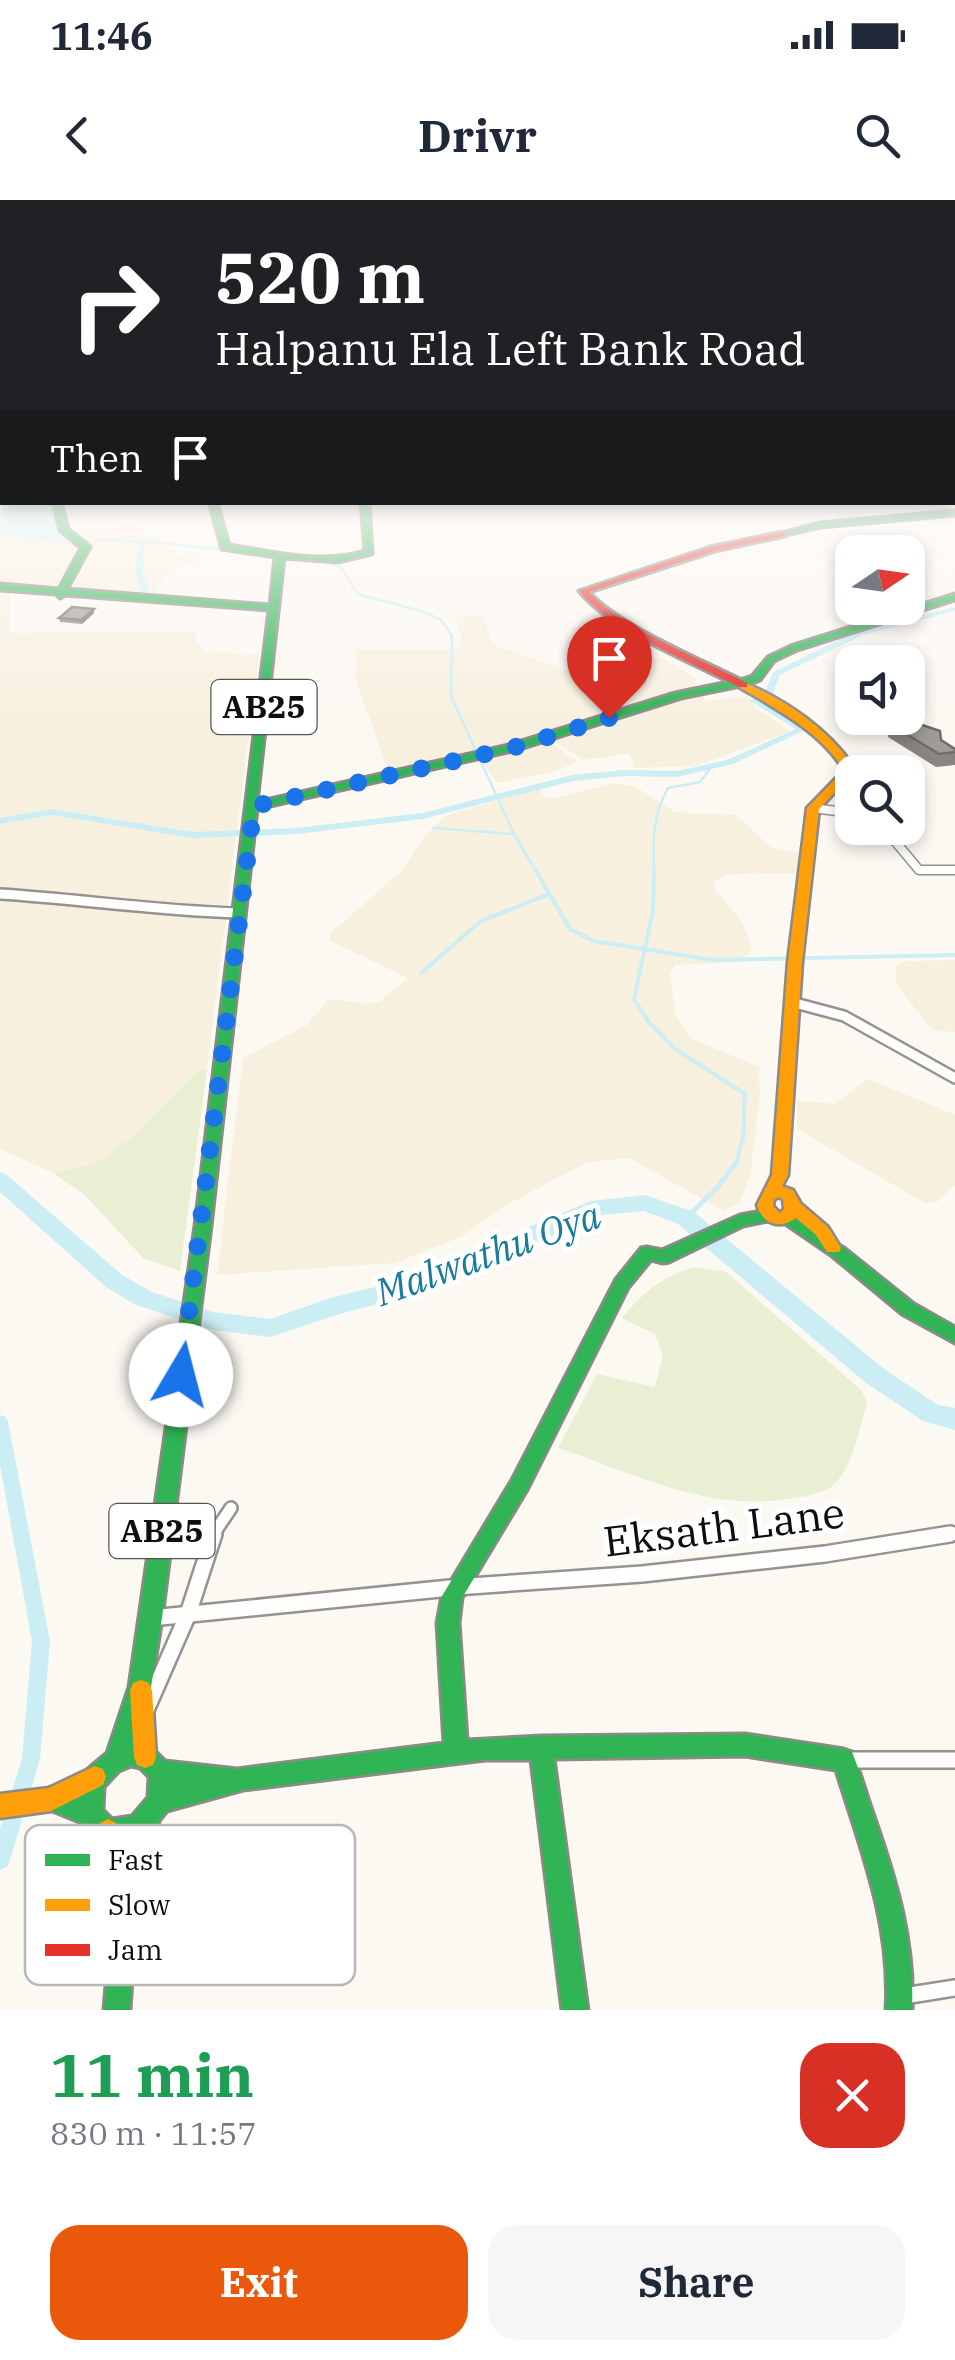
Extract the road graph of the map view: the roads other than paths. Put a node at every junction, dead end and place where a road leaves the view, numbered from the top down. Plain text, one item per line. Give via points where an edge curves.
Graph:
1 (85, 550) edge
2 (244, 550) edge
3 (368, 550) edge
4 (708, 550) edge
5 (279, 559) junction
6 (0, 587) edge
7 (60, 594) junction
8 (955, 597) edge
9 (274, 608) junction
10 (741, 686) junction
11 (254, 806) junction
12 (813, 808) junction
13 (835, 811) edge
14 (899, 845) edge
15 (955, 870) edge
16 (0, 894) edge
17 (238, 913) junction
18 (795, 1003) junction
19 (955, 1078) edge
20 (779, 1206) junction
21 (955, 1336) edge
22 (231, 1508) dead end
23 (955, 1533) edge
24 (455, 1588) junction
25 (188, 1614) junction
26 (151, 1618) junction
27 (140, 1687) junction
28 (144, 1716) junction
29 (541, 1747) junction
30 (456, 1751) junction
31 (145, 1757) junction
32 (116, 1758) junction
33 (844, 1760) junction
34 (955, 1760) edge
35 (160, 1772) junction
36 (96, 1776) junction
37 (243, 1779) junction
38 (51, 1799) junction
39 (160, 1801) junction
40 (0, 1806) edge
41 (92, 1816) junction
42 (147, 1820) junction
43 (102, 1825) edge
44 (138, 1825) edge
45 (146, 1825) edge
46 (120, 1985) edge
47 (955, 1988) edge
48 (901, 2003) edge
49 (118, 2010) edge
50 (575, 2010) edge

1 - 7 main road
2 - 5 main road
3 - 5 main road via 343,559
4 - 10 main road via 582,591 610,614
5 - 9 main road, AB25
6 - 7 main road
7 - 9 main road
8 - 10 main road via 806,644 771,659
9 - 11 main road, AB25
10 - 11 main road via 678,695 468,759
10 - 12 main road via 820,733 848,758 850,770
11 - 17 main road, AB25
12 - 13 street
12 - 18 main road
14 - 15 street via 920,870
16 - 17 street via 94,900 152,912
17 - 26 main road, AB25
18 - 19 street via 844,1016
18 - 20 main road
20 - 21 main road via 822,1232 904,1305
20 - 24 main road via 663,1257 646,1254 622,1284 530,1467
22 - 25 street via 212,1536
23 - 24 street, Eksath Lane via 826,1554
24 - 25 street, Eksath Lane
24 - 30 main road via 448,1622
25 - 26 street, Eksath Lane
25 - 28 street
26 - 27 main road, AB25
27 - 28 main road, AB25
27 - 32 main road, AB25
28 - 31 main road, AB25
29 - 30 main road
29 - 33 main road via 745,1745
29 - 50 main road
30 - 37 main road
31 - 32 main road
31 - 35 main road
32 - 36 main road
33 - 34 street
33 - 48 main road via 892,1931
35 - 37 main road
35 - 39 main road
36 - 38 main road
36 - 41 main road via 88,1796
37 - 39 main road
38 - 40 main road
38 - 41 main road
39 - 42 main road
41 - 43 main road
42 - 44 main road
42 - 45 main road
46 - 49 main road
47 - 48 street

